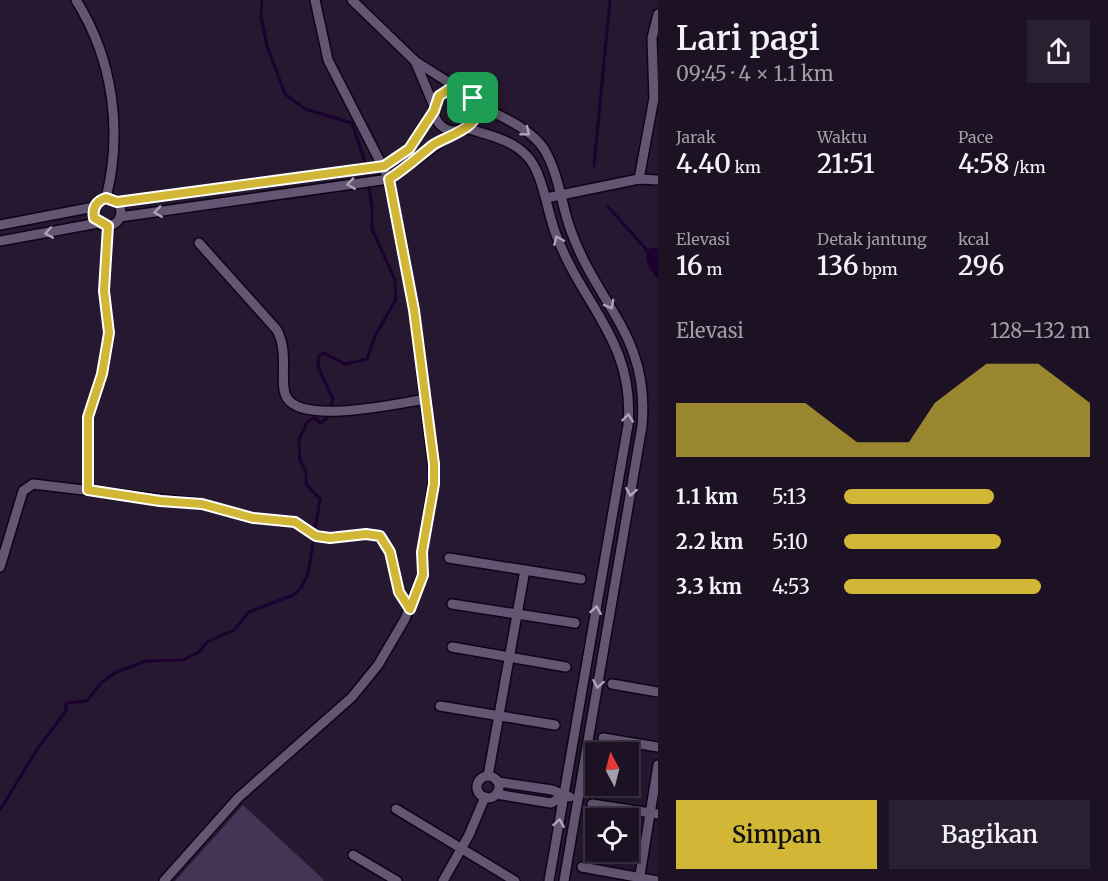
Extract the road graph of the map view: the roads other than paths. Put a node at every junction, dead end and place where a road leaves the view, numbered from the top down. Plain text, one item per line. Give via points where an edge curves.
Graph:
1 (76, 0) edge
2 (315, 0) edge
3 (352, 0) edge
4 (658, 14) edge
5 (415, 61) junction
6 (656, 71) edge
7 (459, 89) junction
8 (475, 103) junction
9 (434, 108) junction
10 (466, 128) junction
11 (653, 129) edge
12 (456, 131) junction
13 (384, 166) junction
14 (389, 179) junction
15 (639, 179) junction
16 (658, 180) edge
17 (562, 193) junction
18 (106, 198) junction
19 (546, 198) junction
20 (117, 202) junction
21 (94, 207) junction
22 (120, 217) junction
23 (98, 223) junction
24 (0, 225) edge
25 (108, 226) junction
26 (0, 241) edge
27 (199, 243) dead end
28 (426, 399) junction
29 (88, 490) junction
30 (449, 558) dead end
31 (0, 567) edge
32 (525, 570) junction
33 (581, 579) dead end
34 (452, 604) dead end
35 (410, 609) junction
36 (518, 614) junction
37 (575, 623) dead end
38 (452, 647) dead end
39 (511, 657) junction
40 (566, 667) dead end
41 (612, 684) dead end
42 (658, 692) edge
43 (440, 706) dead end
44 (498, 716) junction
45 (555, 725) dead end
46 (603, 738) dead end
47 (658, 747) edge
48 (658, 765) edge
49 (488, 776) junction
50 (498, 782) junction
51 (496, 794) junction
52 (564, 796) junction
53 (486, 797) junction
54 (578, 798) junction
55 (592, 804) dead end
56 (396, 809) dead end
57 (654, 813) edge
58 (462, 849) junction
59 (353, 855) dead end
60 (582, 867) dead end
61 (639, 879) edge
62 (164, 881) edge
63 (397, 881) edge
64 (443, 881) edge
65 (515, 881) edge
66 (549, 881) edge
67 (564, 881) edge
68 (658, 881) edge

1 - 18 street via 101,48 111,94 114,136
2 - 13 street via 328,60
3 - 5 street
4 - 6 street via 652,38
5 - 7 street
5 - 9 street
6 - 11 street
7 - 8 street
7 - 9 street via 443,92
8 - 10 street via 474,120
8 -> 17 street via 523,129 543,148
9 - 12 street via 441,126
9 - 13 street via 409,149
10 - 12 street
10 - 19 street via 512,143 529,158
11 - 15 street
12 - 14 street
13 - 14 street
13 - 20 street
14 -> 22 street
14 - 28 street
15 - 16 street
15 - 17 street
17 - 19 street
17 -> 54 street via 571,232 637,359 644,404
18 - 20 street
18 - 21 street
52 -> 19 street via 630,405 618,350 556,237
20 - 22 street
21 - 23 street
21 - 24 street
22 - 25 street
23 - 25 street
23 -> 26 street
25 - 29 street via 104,291 109,333 102,374 88,417
27 - 28 street via 284,343 287,398 303,407 336,413
28 - 35 street via 434,484 422,552 423,575
29 - 31 street via 33,484 26,487
29 - 35 street via 202,504 253,518 295,522 316,536 380,536 390,552 399,592
30 - 32 street
32 - 33 street
32 - 36 street
34 - 36 street
35 - 62 street via 378,665 351,697 222,814
36 - 37 street
36 - 39 street
38 - 39 street
39 - 40 street
39 - 44 street
41 - 42 street
43 - 44 street
44 - 45 street
44 - 49 street
46 - 47 street
48 - 57 street
49 - 50 street
49 - 53 street via 480,780 478,788
50 - 51 street
50 - 52 street via 552,790
51 - 52 street via 551,803
51 - 53 street
52 - 54 street
66 -> 52 street
53 - 58 street
54 - 67 street
55 - 57 street
56 - 58 street
57 - 61 street
58 - 64 street
58 - 65 street
59 - 63 street
60 - 61 street
61 - 68 street

